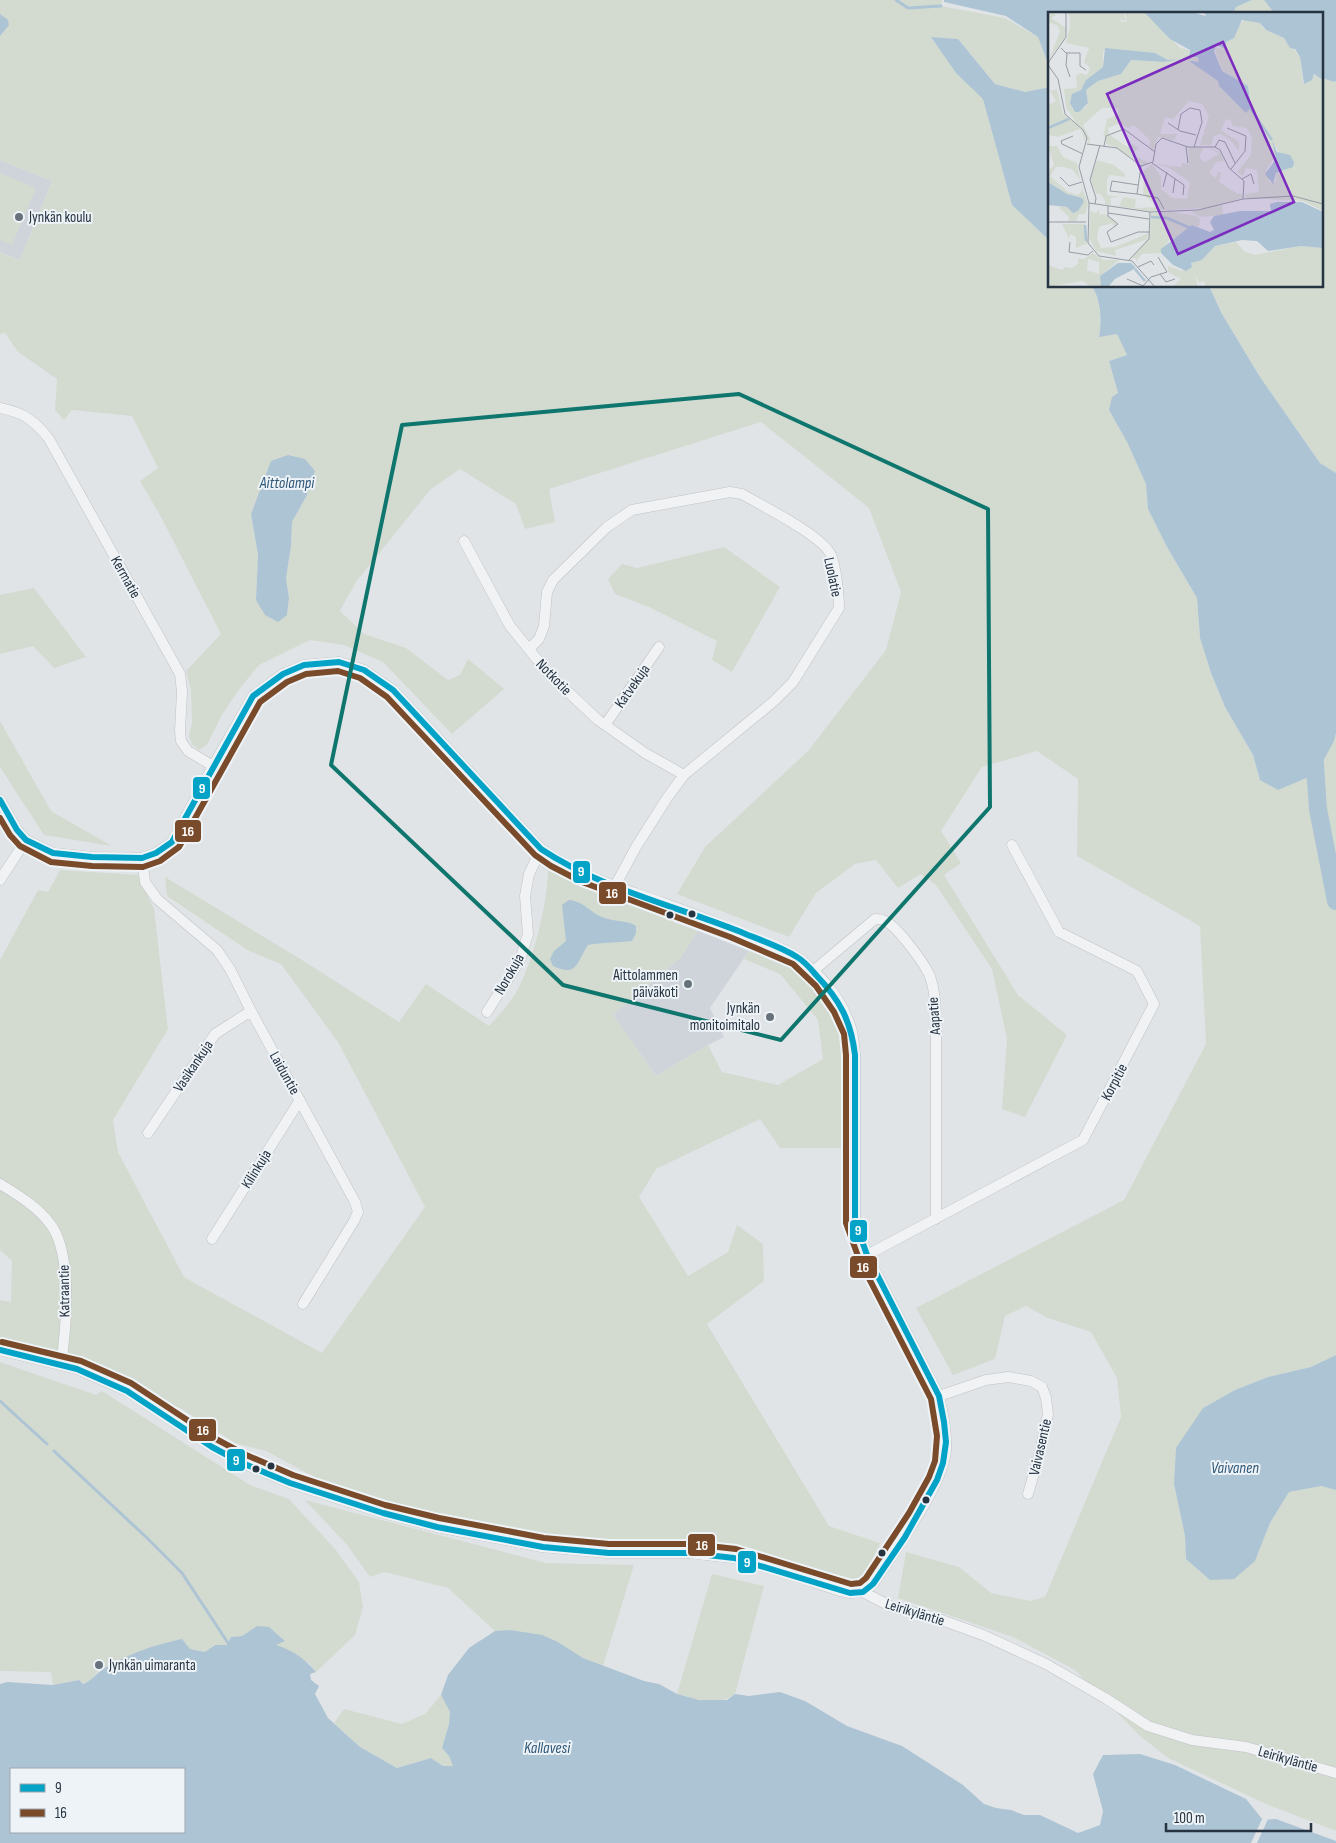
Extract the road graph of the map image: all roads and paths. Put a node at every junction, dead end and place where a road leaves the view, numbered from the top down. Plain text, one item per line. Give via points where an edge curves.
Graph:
1 (0, 408) edge
2 (464, 541) dead end
3 (659, 647) dead end
4 (529, 649) junction
5 (605, 725) junction
6 (213, 766) junction
7 (684, 775) junction
8 (0, 800) edge
9 (26, 840) junction
10 (1012, 845) dead end
11 (541, 849) junction
12 (142, 858) junction
13 (0, 880) edge
14 (615, 886) junction
15 (813, 971) junction
16 (251, 1011) junction
17 (487, 1012) dead end
18 (300, 1100) junction
19 (148, 1133) dead end
20 (0, 1184) edge
21 (936, 1219) junction
22 (212, 1239) dead end
23 (867, 1255) junction
24 (303, 1304) dead end
25 (0, 1350) edge
26 (61, 1366) junction
27 (939, 1396) junction
28 (1028, 1494) dead end
29 (863, 1592) junction
30 (1336, 1773) edge

1 - 6 street, Kermatie via 18,412 36,423 49,439 180,674 181,741 188,751
2 - 4 street, Notkotie via 510,626
3 - 5 street, Katvekuja
4 - 5 street, Notkotie via 548,673
4 - 7 street, Luolatie via 544,626 547,592 553,580 607,527 632,510 730,492 742,494 823,544 831,555 839,596 839,608 825,632 793,682
5 - 7 street, Notkotie
6 - 11 street via 253,696 283,674 304,665 339,662 364,670 393,690
6 - 12 street via 172,842 156,854
7 - 14 street, Luolatie via 636,847
8 - 9 street
9 - 12 street via 53,853 92,858
9 - 13 street
10 - 21 street, Korpitie via 1059,932 1138,971 1154,1004 1083,1140
11 - 14 street via 558,862
11 - 17 street, Norokuja via 529,874 525,896 528,934 520,960
12 - 16 street, Laiduntie via 146,882 158,899 216,950 230,969
14 - 15 street via 784,950 798,957
15 - 21 street, Aapatie via 875,919 882,919 910,945 929,973 936,1026
15 - 23 street via 845,1010 852,1030 855,1055 855,1221
16 - 18 street, Laiduntie
16 - 19 street, Vasikankuja via 215,1034
18 - 22 street, Kilinkuja
18 - 24 street, Laiduntie via 358,1212
20 - 26 street, Katraantie via 30,1202 51,1225 59,1240 66,1273
21 - 23 street, Korpitie
23 - 27 street
25 - 26 street, Leirikyläntie
26 - 29 street, Leirikyläntie via 127,1391 240,1462 383,1513 543,1547 734,1558 850,1593
27 - 28 street, Vaivasentie via 986,1380 1008,1377 1031,1381 1042,1387 1048,1414
27 - 29 street via 945,1420 946,1451 938,1477 874,1584
29 - 30 street, Leirikyläntie via 892,1607 983,1635 1031,1657 1148,1726 1192,1740 1246,1747

